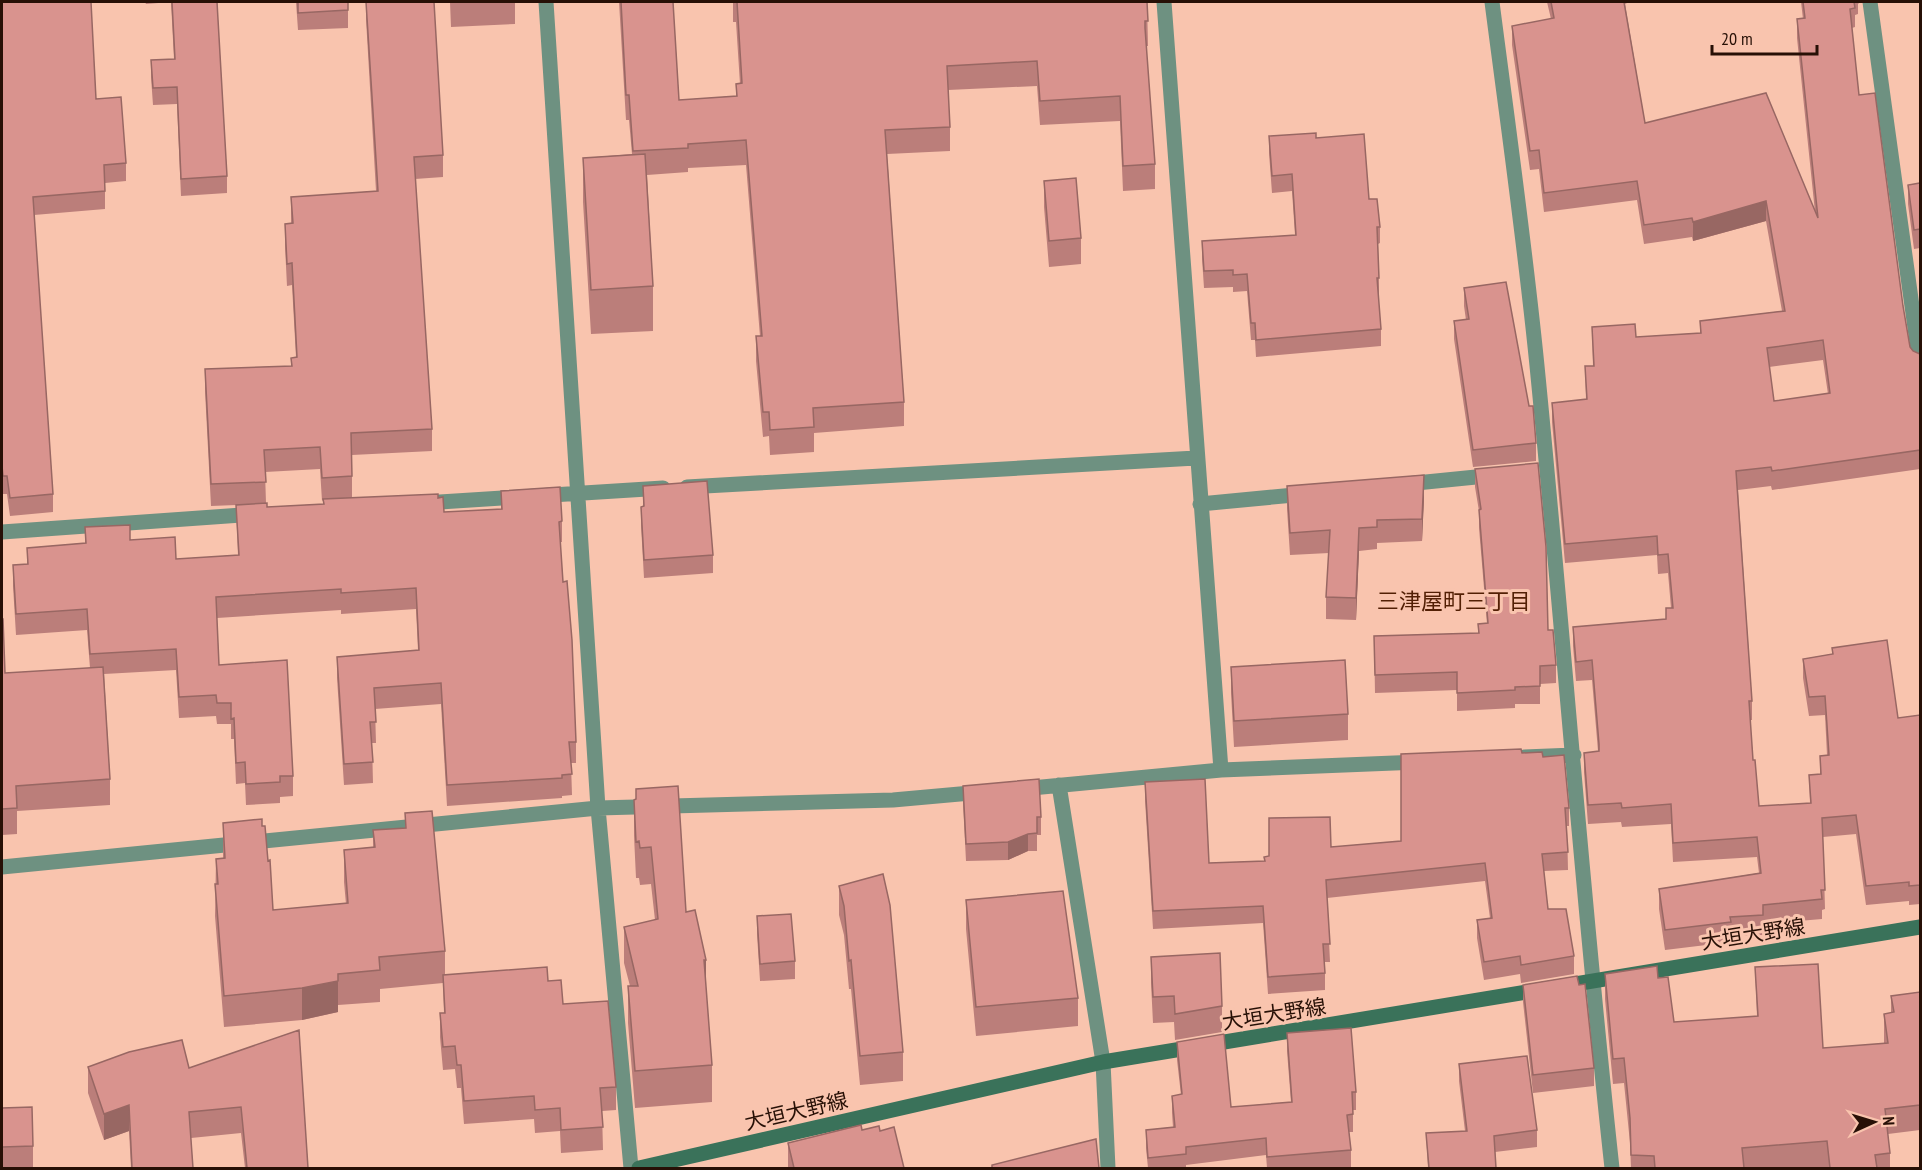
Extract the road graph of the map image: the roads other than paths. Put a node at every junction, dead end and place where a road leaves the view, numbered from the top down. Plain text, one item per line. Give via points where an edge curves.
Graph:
1 (546, 2) edge
2 (1164, 2) edge
3 (1492, 2) edge
4 (1870, 2) edge
5 (1920, 364) edge
6 (1196, 458) junction
7 (1512, 473) edge
8 (1385, 486) edge
9 (578, 493) junction
10 (1315, 493) edge
11 (413, 504) edge
12 (1200, 504) junction
13 (272, 513) edge
14 (2, 532) edge
15 (1574, 755) junction
16 (1504, 758) edge
17 (1433, 761) edge
18 (1221, 770) junction
19 (1059, 785) junction
20 (598, 808) junction
21 (2, 867) edge
22 (1920, 927) edge
23 (1592, 981) junction
24 (1103, 1062) junction
25 (631, 1168) edge
26 (639, 1168) edge
27 (1108, 1168) edge
28 (1612, 1168) edge

1 - 9 street
2 - 6 street
3 - 15 street via 1527,271 1541,470
4 - 5 street
6 - 9 street
6 - 12 street
7 - 8 street
9 - 11 street
9 - 20 street
10 - 12 street
12 - 18 street
13 - 14 street
15 - 16 street
15 - 23 street
17 - 18 street
18 - 19 street
19 - 20 street via 893,800
19 - 24 street
20 - 21 street
20 - 25 street
22 - 23 main road, 大垣大野線
23 - 24 main road, 大垣大野線
23 - 28 street
24 - 26 main road, 大垣大野線
24 - 27 street

